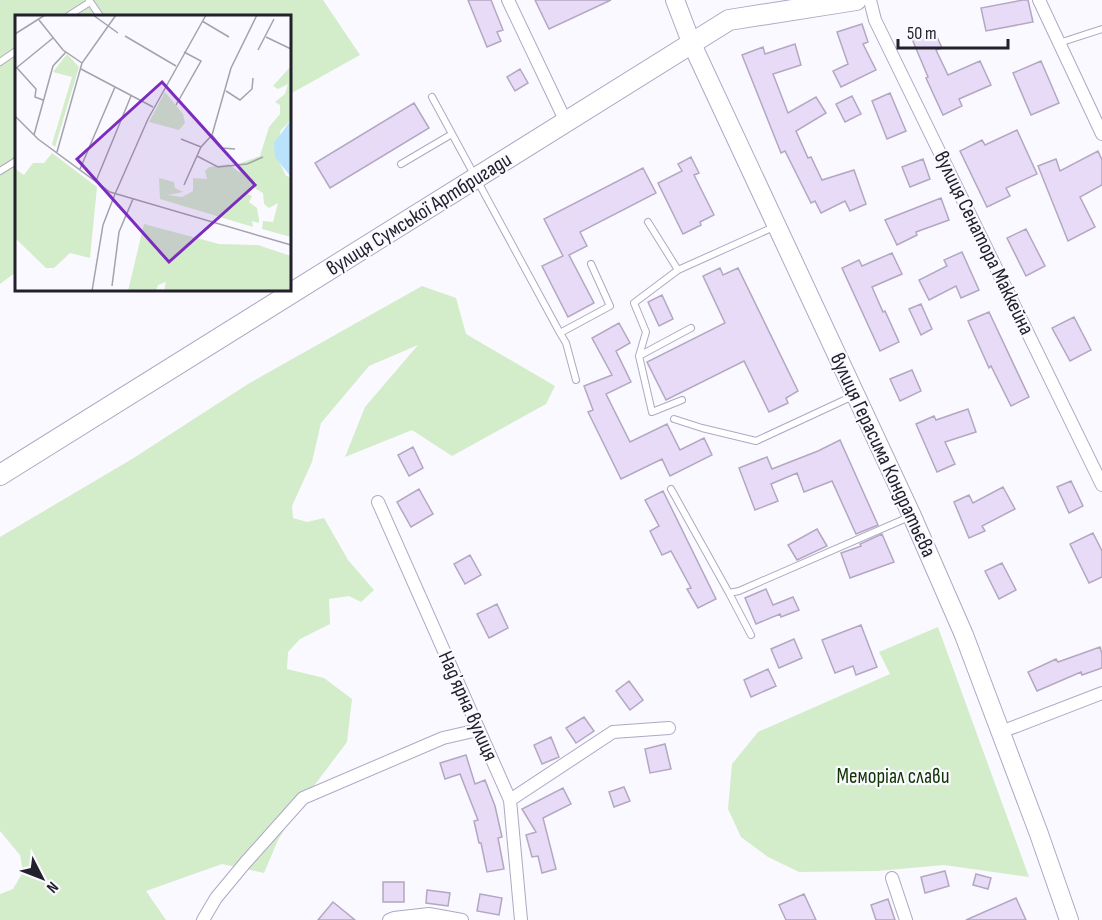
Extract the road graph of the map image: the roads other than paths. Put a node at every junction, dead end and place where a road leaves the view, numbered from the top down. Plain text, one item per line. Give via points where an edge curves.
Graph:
1 (508, 0) edge
2 (675, 0) edge
3 (856, 0) edge
4 (870, 0) edge
5 (1039, 0) edge
6 (89, 1) edge
7 (69, 15) edge
8 (99, 15) edge
9 (1102, 29) edge
10 (691, 42) junction
11 (1059, 43) junction
12 (15, 52) edge
13 (0, 62) edge
14 (432, 98) dead end
15 (566, 122) junction
16 (452, 134) junction
17 (1102, 134) edge
18 (15, 162) edge
19 (401, 164) dead end
20 (0, 171) edge
21 (476, 178) junction
22 (648, 222) dead end
23 (776, 225) junction
24 (591, 264) dead end
25 (678, 270) junction
26 (691, 327) dead end
27 (560, 333) junction
28 (639, 356) junction
29 (576, 380) dead end
30 (856, 394) junction
31 (682, 400) dead end
32 (674, 418) dead end
33 (0, 475) edge
34 (1102, 485) edge
35 (671, 489) dead end
36 (378, 502) dead end
37 (912, 516) junction
38 (729, 593) junction
39 (751, 635) dead end
40 (1102, 693) edge
41 (669, 728) dead end
42 (478, 730) junction
43 (1001, 732) junction
44 (510, 800) junction
45 (892, 878) dead end
46 (203, 920) edge
47 (389, 920) edge
48 (462, 920) edge
49 (521, 920) edge
50 (906, 920) edge
51 (1069, 920) edge

1 - 15 street
2 - 10 street, вулиця Герасима Кондратьєва
3 - 10 main road, вулиця Сумської Артбригади via 729,20
4 - 34 street, вулиця Сенатора Маккейна via 875,20
5 - 11 street
6 - 7 lane
6 - 8 lane
9 - 11 lane
10 - 15 main road, вулиця Сумської Артбригади
10 - 23 street, вулиця Герасима Кондратьєва
11 - 17 street
12 - 13 lane
14 - 16 lane
15 - 21 main road, вулиця Сумської Артбригади
16 - 19 lane
16 - 21 lane
18 - 20 lane
21 - 27 lane
21 - 33 main road, вулиця Сумської Артбригади
22 - 25 lane
23 - 25 lane
23 - 30 street, вулиця Герасима Кондратьєва
24 - 27 lane via 610,306
25 - 28 lane via 634,303 646,332
26 - 28 lane
27 - 29 lane
28 - 31 lane via 652,412
30 - 32 lane via 756,441
30 - 37 street, вулиця Герасима Кондратьєва
35 - 38 lane
36 - 42 street, Надʼярна вулиця
37 - 38 lane
37 - 43 street, вулиця Герасима Кондратьєва
38 - 39 lane
40 - 43 street
41 - 44 street via 613,732
42 - 44 street, Надʼярна вулиця
42 - 46 street via 443,738 303,798 230,880
43 - 51 street, вулиця Герасима Кондратьєва
44 - 49 street, Надʼярна вулиця
45 - 50 street
47 - 48 street via 429,914

